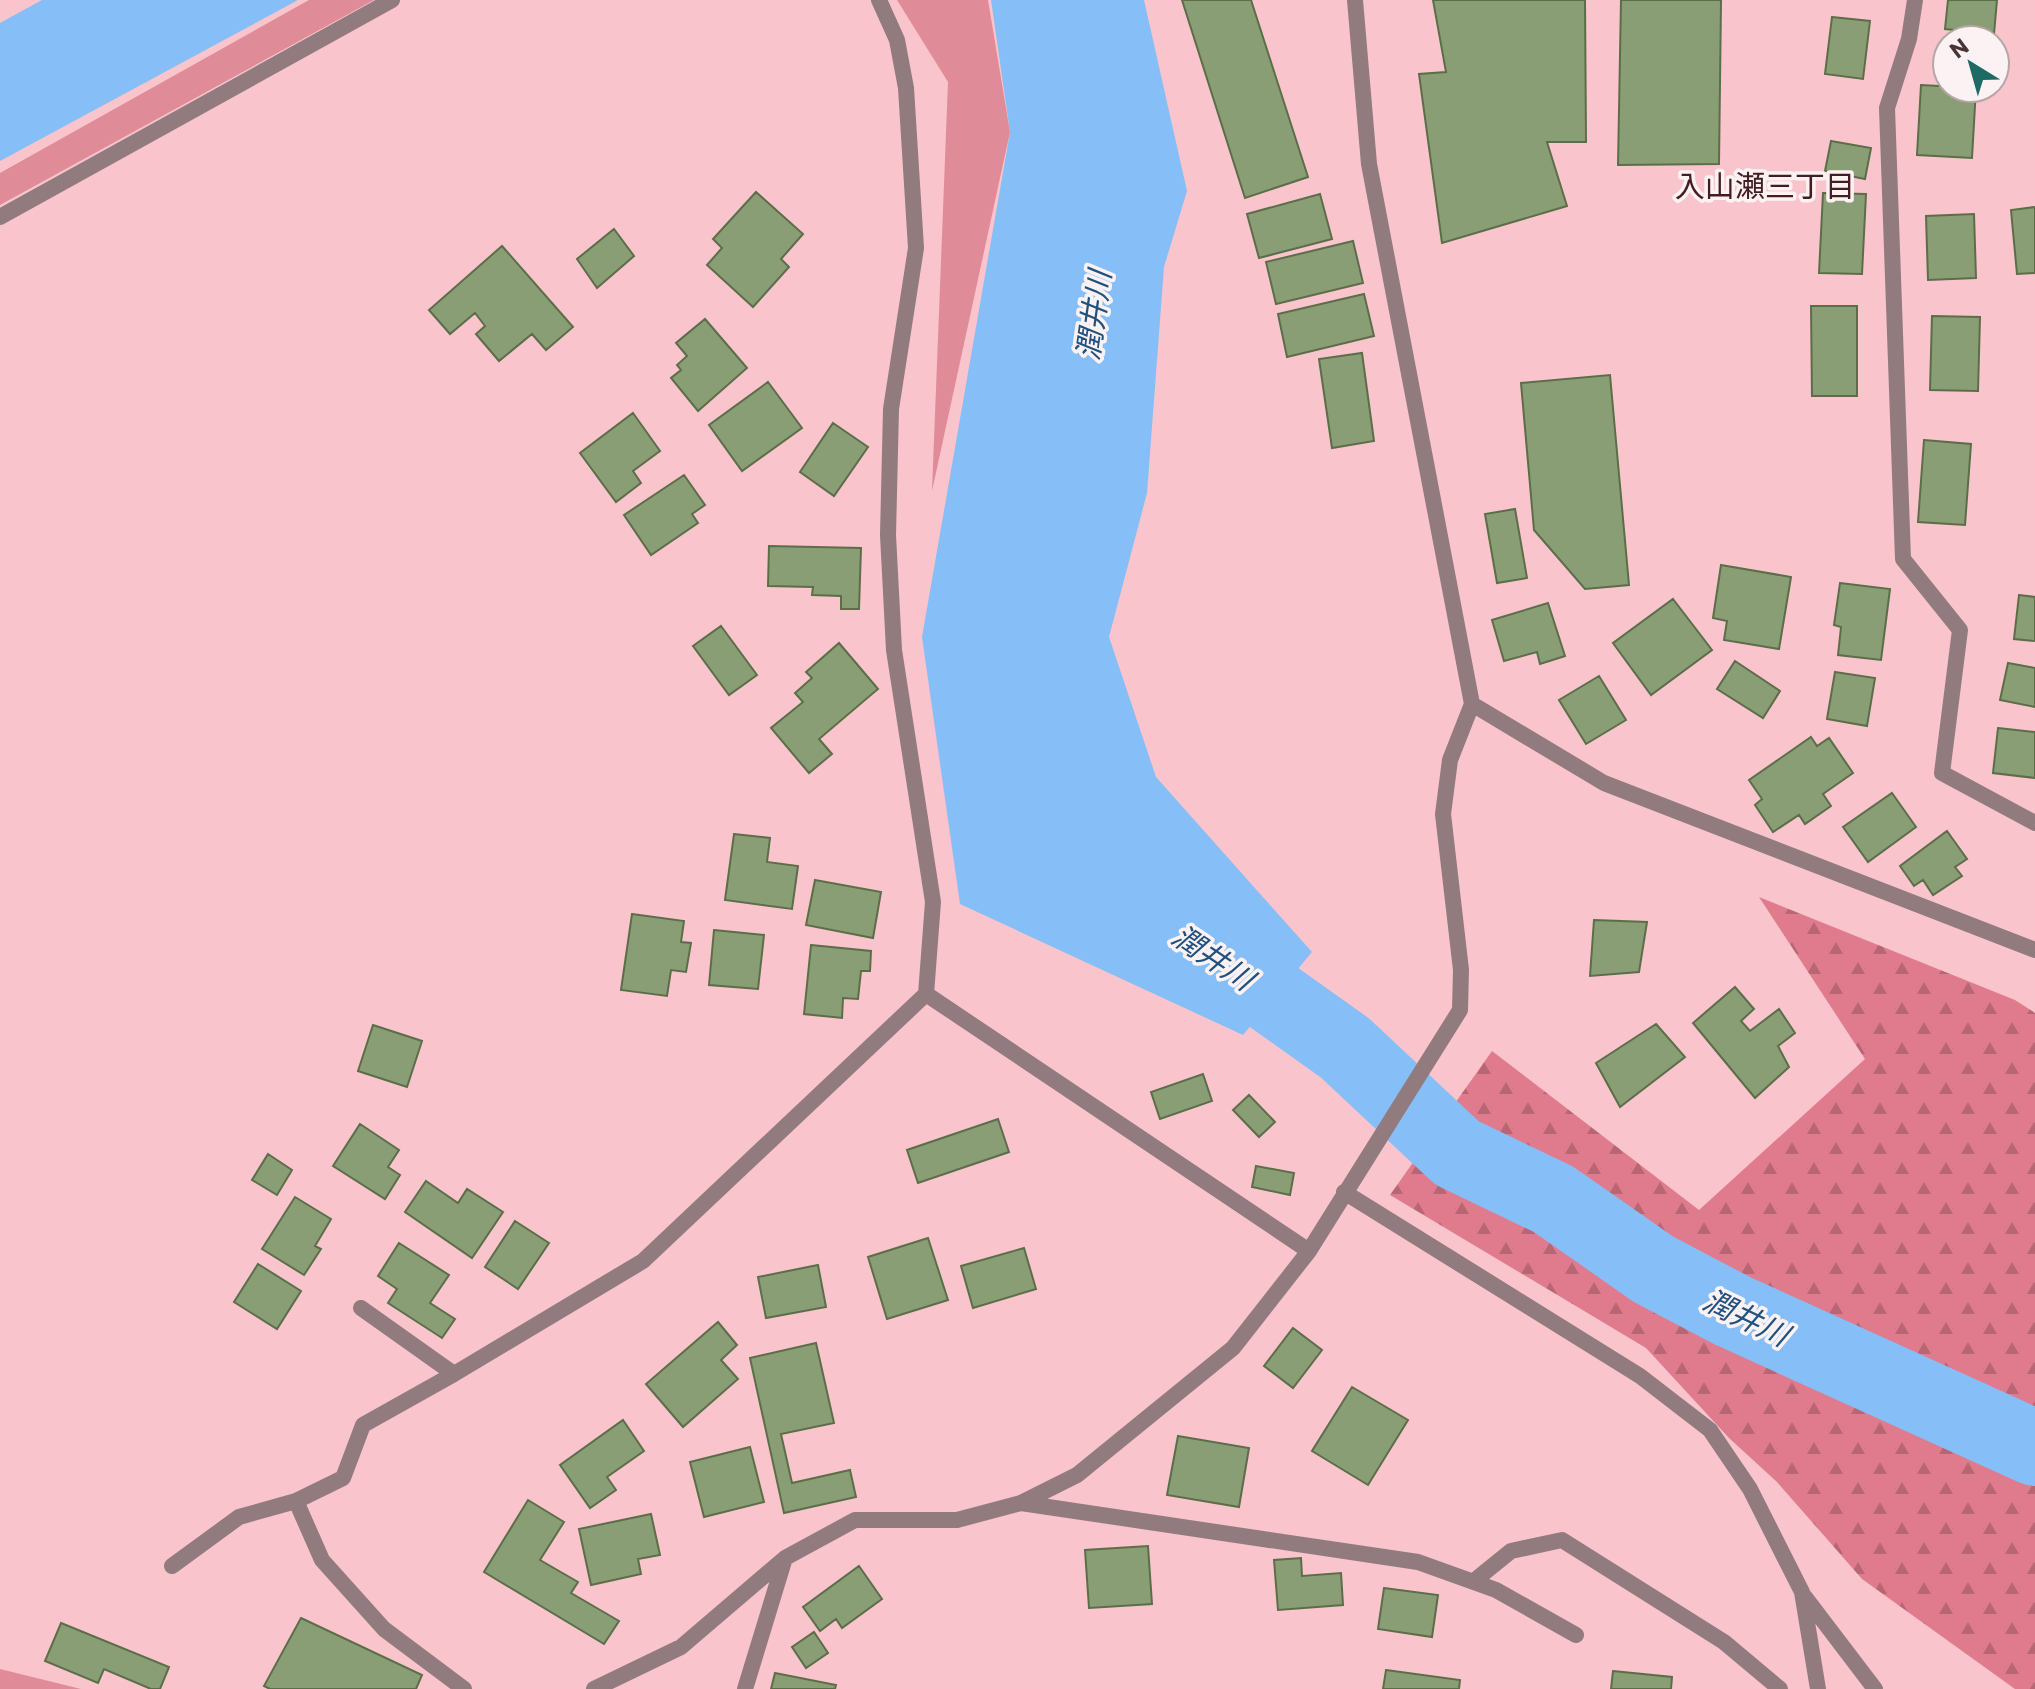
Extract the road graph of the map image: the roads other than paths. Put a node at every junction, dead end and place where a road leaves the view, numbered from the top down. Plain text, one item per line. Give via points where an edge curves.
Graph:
1 (392, 0) edge
2 (879, 0) edge
3 (1355, 0) edge
4 (1915, 0) edge
5 (0, 217) edge
6 (1472, 704) junction
7 (2035, 823) edge
8 (2035, 950) edge
9 (926, 994) junction
10 (1344, 1192) junction
11 (1309, 1251) junction
12 (361, 1308) dead end
13 (454, 1374) junction
14 (296, 1501) junction
15 (1021, 1503) junction
16 (785, 1558) junction
17 (172, 1566) dead end
18 (1474, 1581) junction
19 (1802, 1592) junction
20 (1576, 1635) dead end
21 (464, 1689) edge
22 (594, 1689) edge
23 (745, 1689) edge
24 (1780, 1689) edge
25 (1818, 1689) edge
26 (1875, 1689) edge

1 - 5 street
2 - 9 street via 897,40 906,88 916,248 891,409 888,535 894,650 933,902
3 - 6 street via 1369,164
4 - 7 street via 1887,108 1903,559 1960,630 1942,773
6 - 8 street via 1604,783
6 - 10 street via 1450,760 1443,814 1461,970 1460,1010
9 - 11 street
9 - 13 street via 643,1261
10 - 11 street
10 - 19 street via 1640,1376 1710,1430 1750,1489
11 - 15 street via 1233,1348 1077,1475
12 - 13 street
13 - 14 street via 363,1425 343,1478
14 - 17 street via 239,1517
14 - 21 street via 322,1560 384,1629
15 - 16 street via 957,1520 855,1520
15 - 18 street via 1418,1562
16 - 22 street via 681,1647
16 - 23 street
18 - 20 street
18 - 24 street via 1511,1551 1562,1540 1724,1642
19 - 25 street
19 - 26 street

